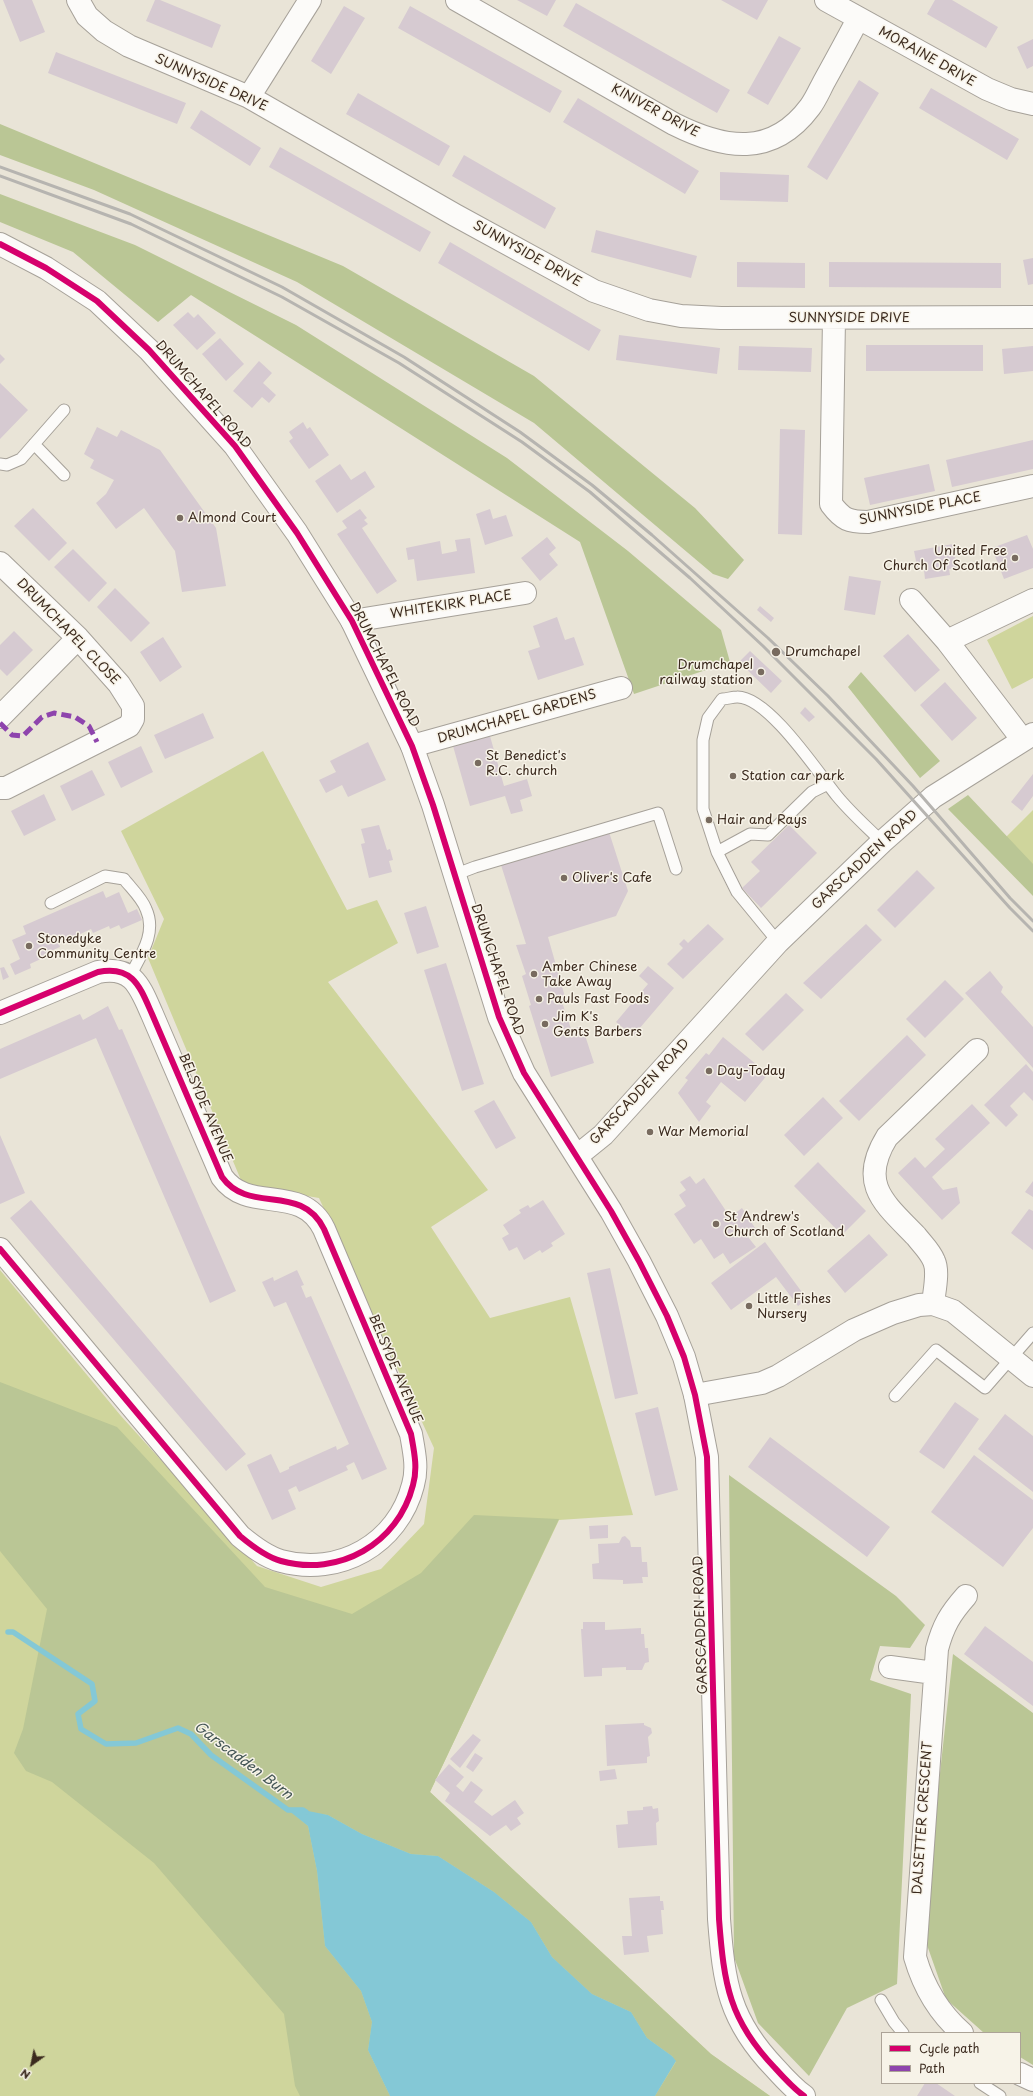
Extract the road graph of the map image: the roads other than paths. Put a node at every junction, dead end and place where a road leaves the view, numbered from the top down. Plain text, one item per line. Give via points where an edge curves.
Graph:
1 (78, 0) edge
2 (310, 0) edge
3 (457, 0) edge
4 (826, 0) edge
5 (858, 19) junction
6 (249, 97) junction
7 (1033, 104) edge
8 (0, 244) edge
9 (1033, 317) edge
10 (834, 318) junction
11 (64, 410) dead end
12 (34, 444) junction
13 (0, 464) edge
14 (64, 475) dead end
15 (1033, 486) edge
16 (0, 563) edge
17 (525, 593) dead end
18 (911, 600) dead end
19 (1033, 600) edge
20 (352, 621) junction
21 (78, 638) junction
22 (947, 641) junction
23 (621, 688) dead end
24 (0, 717) edge
25 (1028, 736) edge
26 (412, 746) junction
27 (828, 784) junction
28 (0, 788) edge
29 (882, 842) junction
30 (717, 852) junction
31 (676, 869) dead end
32 (454, 875) junction
33 (50, 903) dead end
34 (778, 942) junction
35 (130, 976) junction
36 (0, 1013) edge
37 (977, 1050) dead end
38 (577, 1156) junction
39 (0, 1249) edge
40 (933, 1304) junction
41 (1033, 1333) edge
42 (1011, 1358) junction
43 (1033, 1376) edge
44 (695, 1395) junction
45 (895, 1396) dead end
46 (966, 1596) dead end
47 (890, 1667) dead end
48 (934, 1673) junction
49 (881, 2000) dead end
50 (902, 2032) edge
51 (961, 2032) edge
52 (1021, 2074) edge
53 (1033, 2080) edge
54 (982, 2084) edge
55 (804, 2096) edge
56 (1000, 2096) edge

1 - 6 street, SUNNYSIDE DRIVE via 88,16 104,31 129,46
2 - 6 street
3 - 5 street, KINIVER DRIVE via 674,124 697,136 720,143 750,144 772,138 791,127 810,107
4 - 5 street, MORAINE DRIVE
5 - 7 street, MORAINE DRIVE via 987,89 1011,99
6 - 10 street, SUNNYSIDE DRIVE via 536,260 594,291 622,302 681,316
8 - 20 street, DRUMCHAPEL ROAD via 46,268 97,301 149,350 235,446 297,533
9 - 10 street, SUNNYSIDE DRIVE
10 - 15 street, SUNNYSIDE PLACE via 831,504 838,514 852,522 868,522
11 - 12 lane
12 - 13 lane via 21,459 7,465
12 - 14 lane
16 - 21 street, DRUMCHAPEL CLOSE
17 - 20 street, WHITEKIRK PLACE
18 - 22 street
19 - 22 street
20 - 26 street, DRUMCHAPEL ROAD
21 - 24 street
21 - 28 street, DRUMCHAPEL CLOSE via 119,684 133,706 133,719 129,726 6,788
22 - 25 street
23 - 26 street, DRUMCHAPEL GARDENS
25 - 29 street, GARSCADDEN ROAD via 933,796
26 - 32 street, DRUMCHAPEL ROAD
27 - 29 lane
27 - 30 lane via 812,792 768,835 750,834
27 - 30 lane via 802,749 770,715 738,696 722,700 708,718 703,740 703,809
29 - 34 street, GARSCADDEN ROAD
30 - 34 lane via 737,892
31 - 32 lane via 658,813 482,864
32 - 38 street, DRUMCHAPEL ROAD via 499,1017 524,1073
33 - 35 lane via 105,876 124,879 146,908 150,922 148,942
34 - 38 street, GARSCADDEN ROAD via 603,1135
35 - 36 street via 110,970 98,972
35 - 39 street, BELSYDE AVENUE via 140,988 228,1186 246,1194 302,1205 312,1211 324,1229 411,1434 415,1460 413,1485 395,1524 381,1540 362,1554 324,1565 303,1566 280,1561 259,1551 240,1536
37 - 40 street via 887,1137 873,1167 876,1186 883,1202 926,1247 935,1262
38 - 44 street, GARSCADDEN ROAD via 639,1261 667,1316 684,1357
40 - 42 street via 953,1311
40 - 44 street via 906,1309 854,1330 762,1383
41 - 42 lane
42 - 43 street
42 - 45 lane via 985,1388 936,1350
44 - 55 street, GARSCADDEN ROAD via 707,1457 722,1961 729,1994 743,2030 757,2050
46 - 48 street, DALSETTER CRESCENT via 942,1629
47 - 48 street
48 - 51 street, DALSETTER CRESCENT via 915,1957 922,1980 946,2019
49 - 50 lane
52 - 53 street
54 - 56 lane

